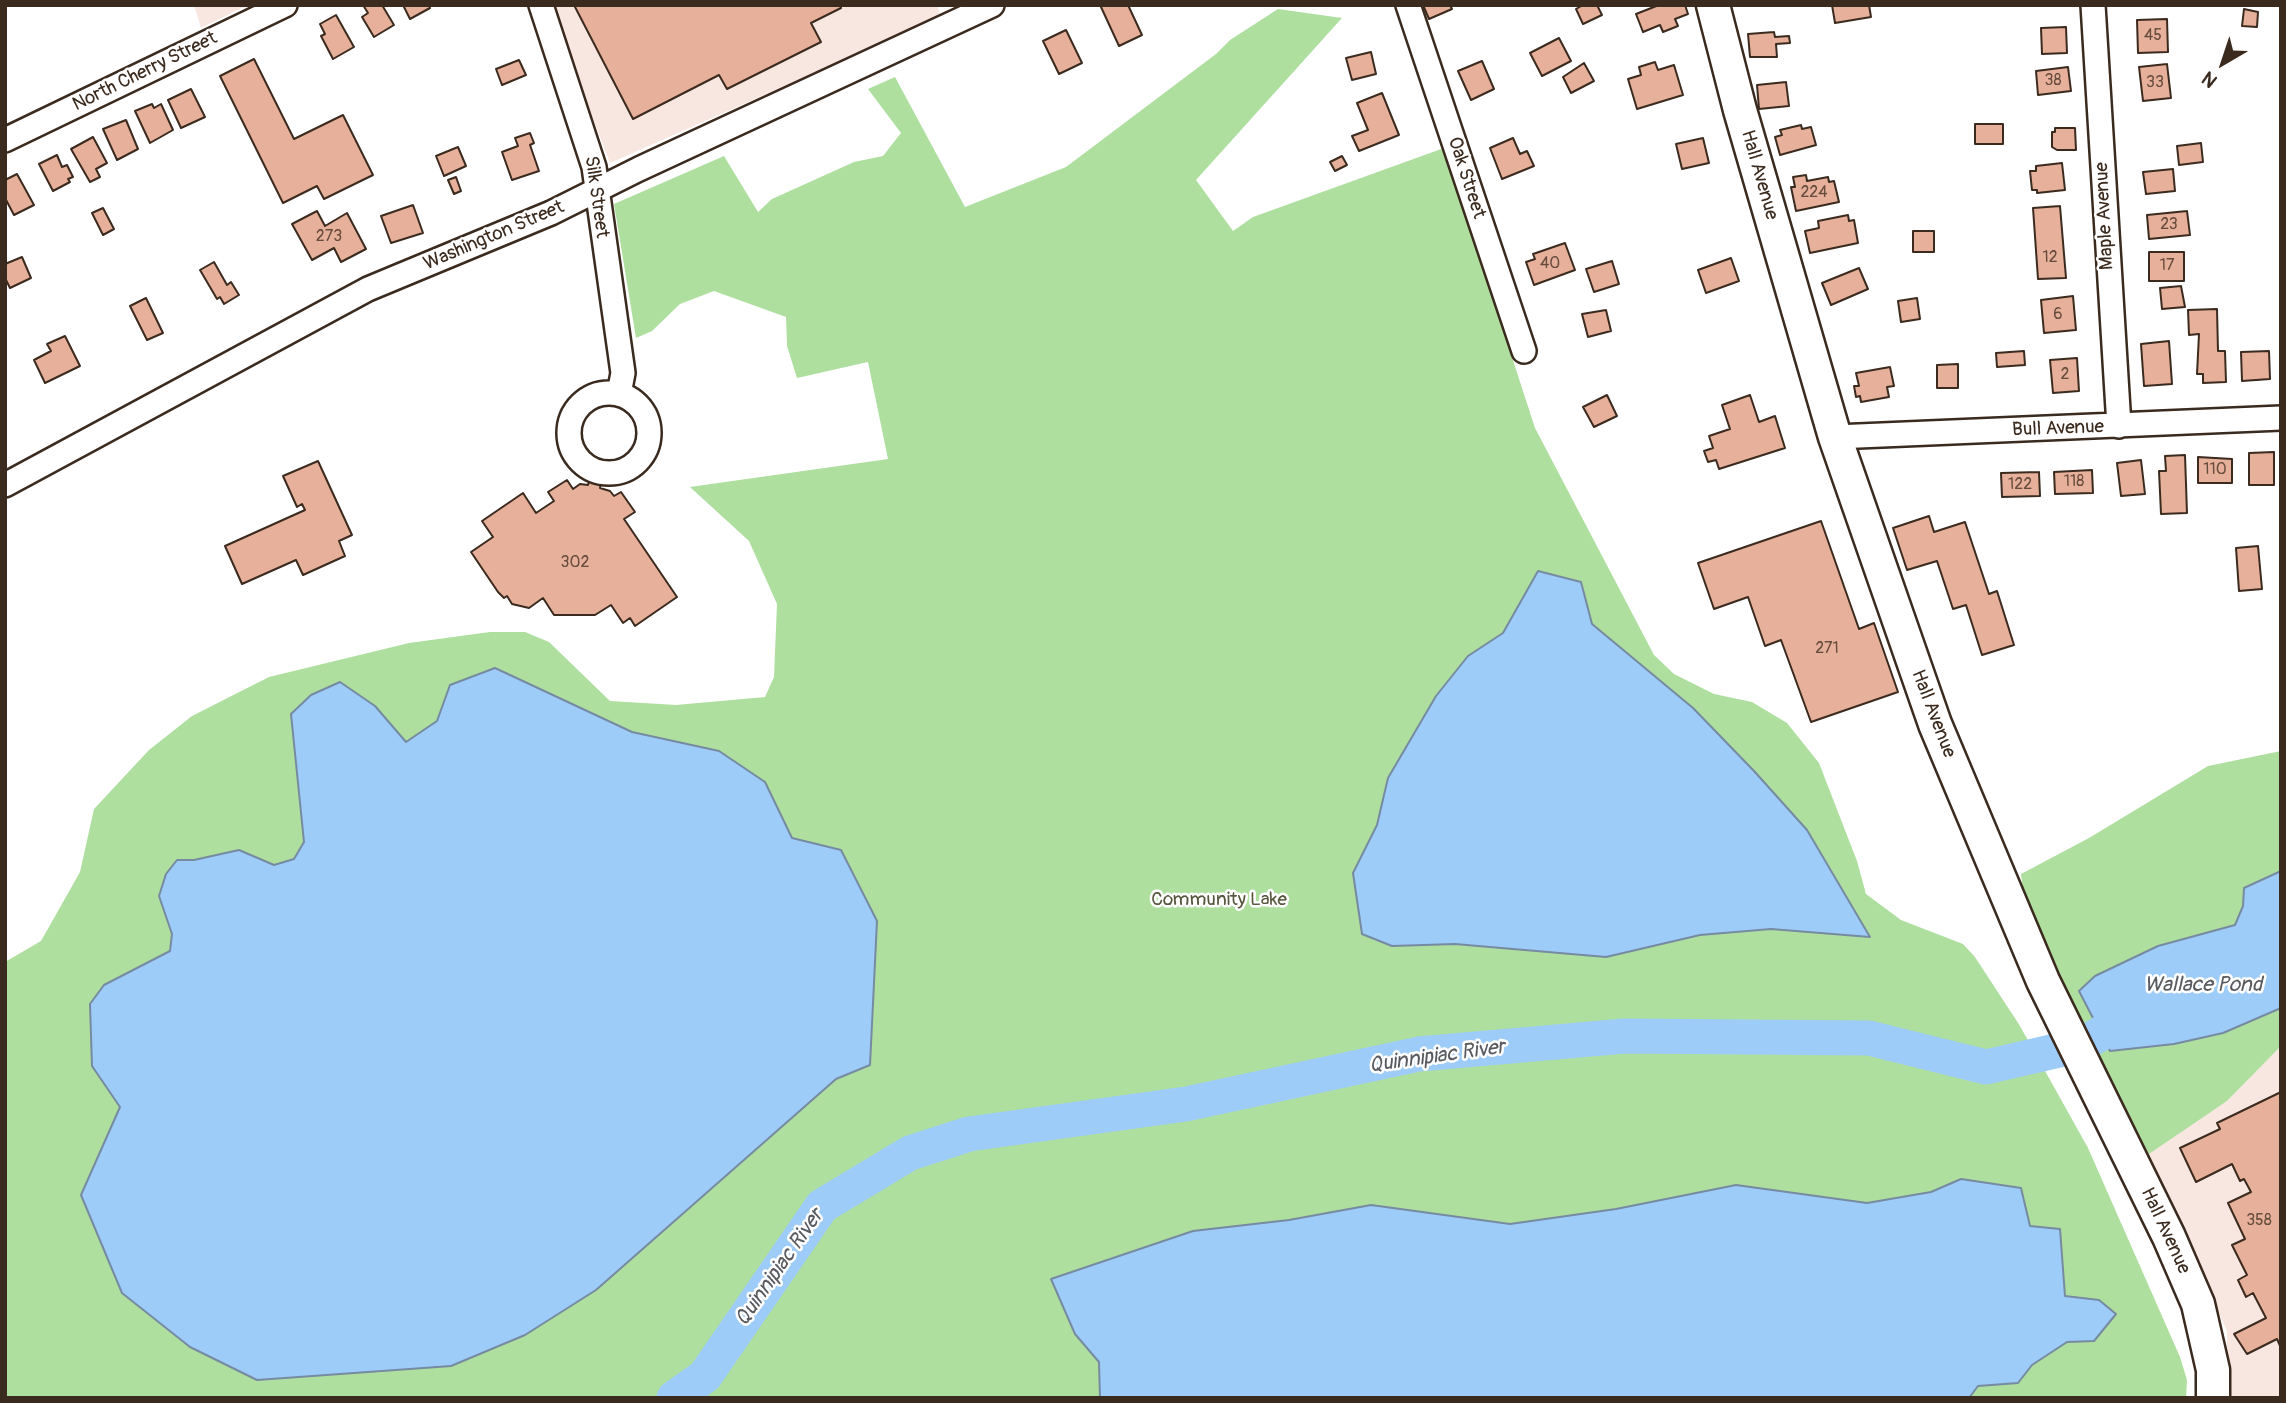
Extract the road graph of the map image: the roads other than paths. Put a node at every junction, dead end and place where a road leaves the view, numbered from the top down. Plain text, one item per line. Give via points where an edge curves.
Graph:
1 (285, 5) edge
2 (541, 5) edge
3 (992, 5) edge
4 (1408, 5) edge
5 (1713, 5) edge
6 (2093, 5) edge
7 (5, 140) edge
8 (597, 190) junction
9 (1524, 351) dead end
10 (619, 394) dead end
11 (2281, 418) edge
12 (2119, 426) junction
13 (1835, 437) junction
14 (5, 485) edge
15 (2213, 1398) edge

1 - 7 street, North Cherry Street
2 - 8 street, Silk Street via 591,154
3 - 8 street, Washington Street
4 - 9 street, Oak Street
5 - 13 main road, Hall Avenue
6 - 12 street, Maple Avenue
8 - 10 street, Silk Street via 623,373
8 - 14 street, Washington Street via 368,289
11 - 12 street, Bull Avenue
12 - 13 street, Bull Avenue
13 - 15 main road, Hall Avenue via 1935,724 2043,981 2198,1304 2213,1370

